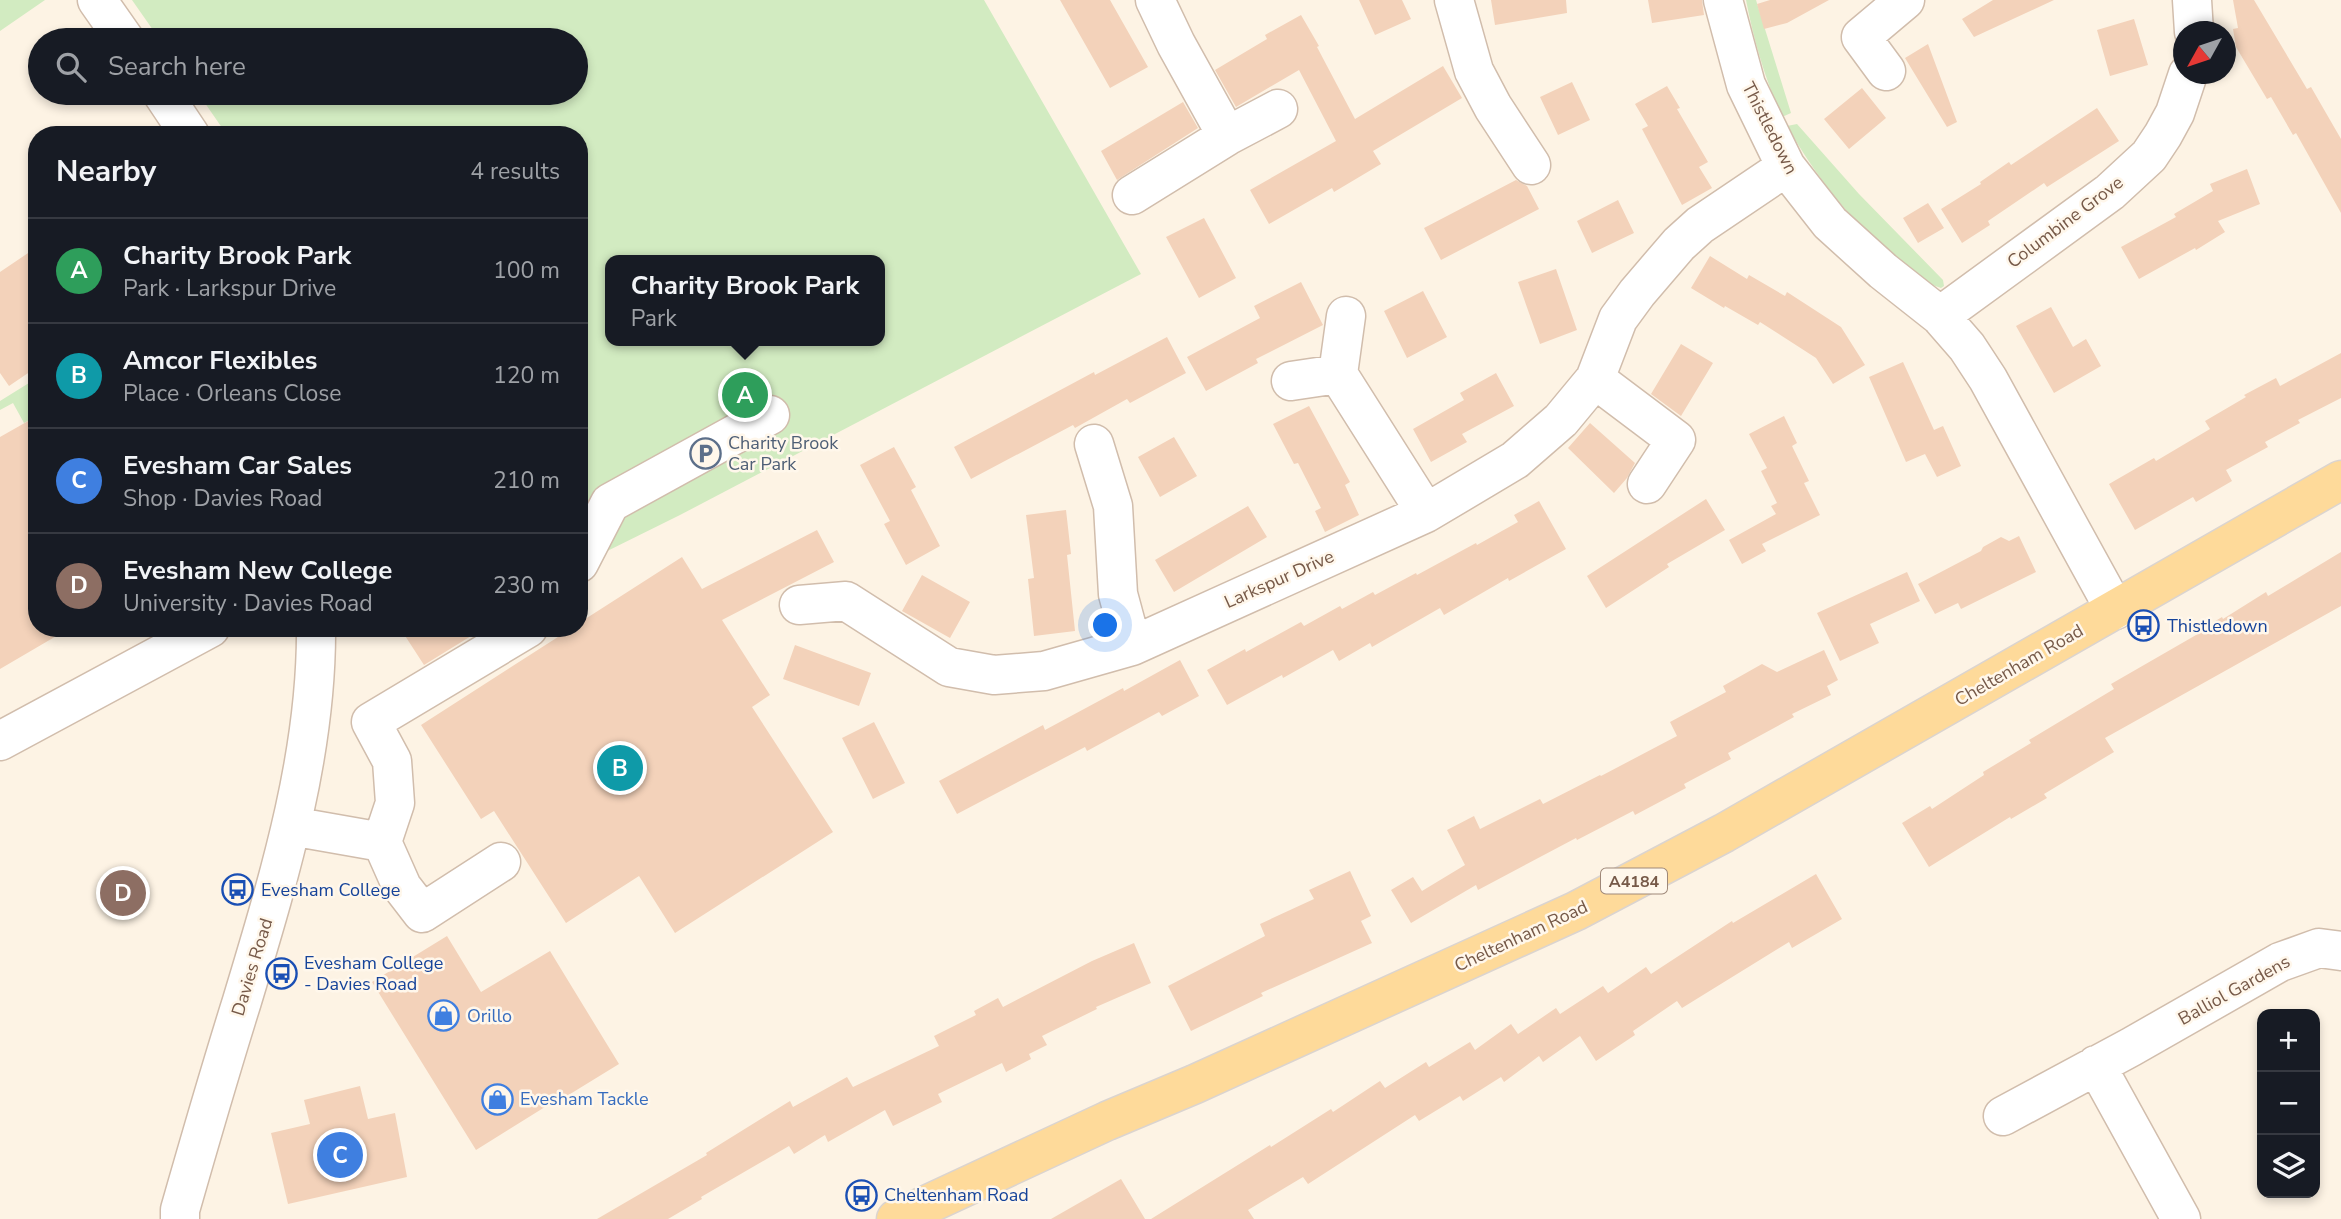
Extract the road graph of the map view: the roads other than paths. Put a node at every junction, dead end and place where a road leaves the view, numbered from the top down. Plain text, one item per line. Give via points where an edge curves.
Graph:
1 (97, 0) edge
2 (1155, 0) edge
3 (1454, 0) edge
4 (1723, 0) edge
5 (1905, 0) edge
6 (2192, 0) edge
7 (2193, 21) edge
8 (117, 28) edge
9 (1886, 71) dead end
10 (2185, 84) edge
11 (170, 105) edge
12 (1278, 109) dead end
13 (184, 126) edge
14 (1227, 136) junction
15 (1531, 165) dead end
16 (1786, 167) junction
17 (1132, 195) dead end
18 (1346, 316) dead end
19 (1940, 316) junction
20 (1338, 374) junction
21 (1595, 379) junction
22 (1291, 381) dead end
23 (771, 415) dead end
24 (1094, 444) dead end
25 (2341, 480) edge
26 (1647, 484) dead end
27 (1426, 513) junction
28 (588, 546) edge
29 (799, 605) dead end
30 (2115, 610) junction
31 (193, 637) edge
32 (316, 637) edge
33 (513, 637) edge
34 (1132, 646) junction
35 (0, 741) edge
36 (291, 826) junction
37 (382, 842) junction
38 (500, 862) dead end
39 (2341, 951) edge
40 (2096, 1065) junction
41 (2003, 1116) dead end
42 (180, 1219) edge
43 (896, 1219) edge
44 (2181, 1219) edge

1 - 8 street
2 - 14 street
3 - 15 street via 1474,71
4 - 16 street, Thistledown via 1746,85
5 - 9 street via 1861,37
6 - 7 street
10 - 19 street, Columbine Grove via 2175,113 2149,156 2109,192
11 - 13 street
12 - 14 street
14 - 17 street
16 - 19 street, Thistledown via 1830,223
16 - 21 street, Larkspur Drive via 1679,244 1618,319
18 - 20 street
19 - 30 street, Thistledown via 1988,379
20 - 22 street
20 - 27 street
21 - 26 street via 1676,440
21 - 27 street, Larkspur Drive via 1561,420 1515,460
23 - 28 street via 610,503
24 - 34 street via 1113,506 1118,594
25 - 30 main road, Cheltenham Road / A4184
27 - 34 street, Larkspur Drive
29 - 34 street, Larkspur Drive via 846,601 948,667 994,675 1044,671
30 - 43 main road, Cheltenham Road / A4184 via 1724,833 1576,911
31 - 35 street
32 - 36 street, Davies Road via 304,759
33 - 37 street via 370,722 392,761 395,803
36 - 37 street
36 - 42 street, Davies Road
37 - 38 street via 402,887 422,913
39 - 40 street, Balliol Gardens via 2319,948 2280,962
40 - 41 street, Balliol Gardens
40 - 44 street

